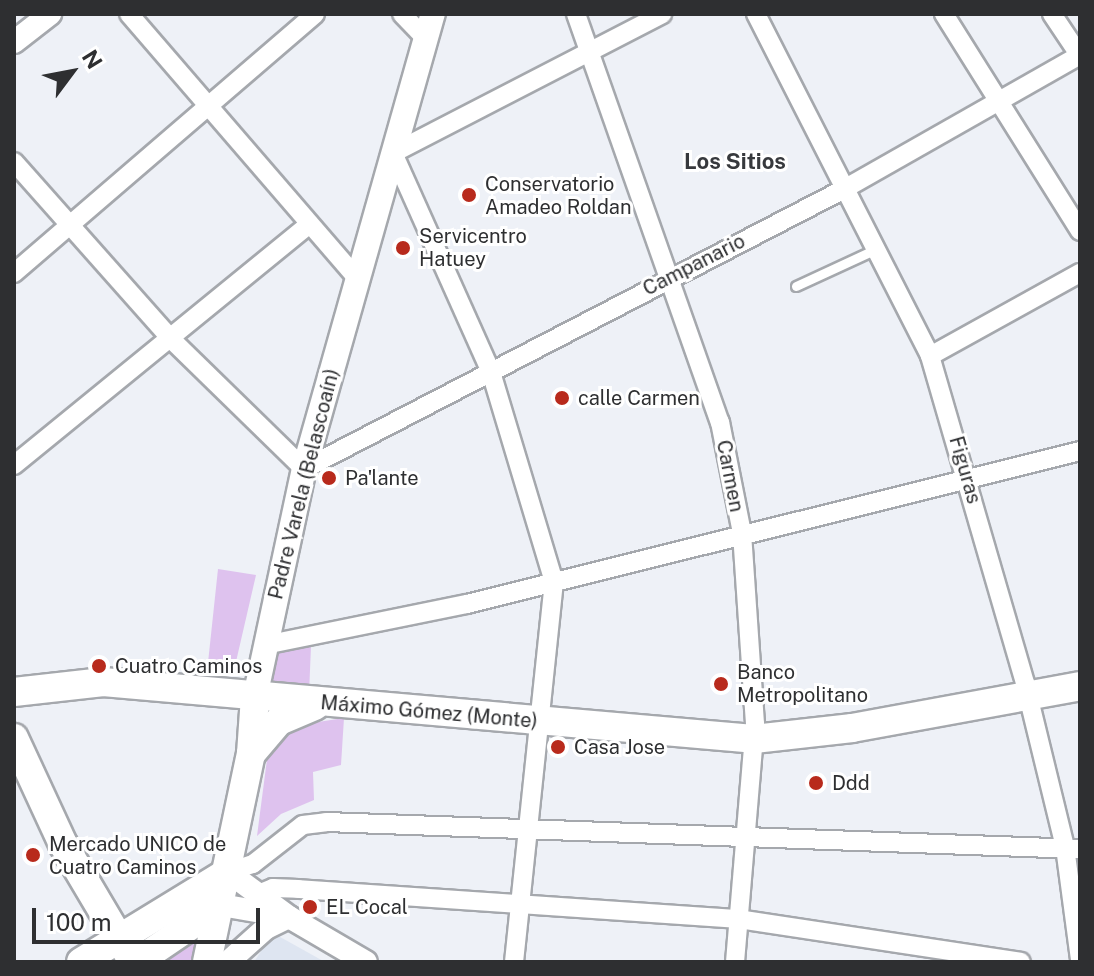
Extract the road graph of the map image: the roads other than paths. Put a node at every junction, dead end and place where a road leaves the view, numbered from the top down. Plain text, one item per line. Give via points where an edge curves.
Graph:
1 (50, 14) edge
2 (129, 14) edge
3 (315, 14) edge
4 (402, 14) edge
5 (433, 14) edge
6 (576, 14) edge
7 (662, 14) edge
8 (756, 14) edge
9 (944, 14) edge
10 (1052, 14) edge
11 (426, 39) junction
12 (14, 42) edge
13 (591, 55) junction
14 (1080, 55) edge
15 (998, 102) junction
16 (209, 108) junction
17 (393, 153) junction
18 (14, 162) edge
19 (846, 188) junction
20 (309, 224) junction
21 (70, 226) junction
22 (1080, 231) edge
23 (876, 249) junction
24 (14, 273) edge
25 (1080, 273) edge
26 (668, 277) junction
27 (359, 280) junction
28 (796, 286) dead end
29 (171, 339) junction
30 (930, 356) junction
31 (491, 372) junction
32 (1080, 451) edge
33 (14, 464) edge
34 (304, 469) junction
35 (968, 478) junction
36 (742, 533) junction
37 (554, 582) junction
38 (265, 645) junction
39 (1080, 686) edge
40 (14, 692) edge
41 (1027, 693) junction
42 (255, 697) junction
43 (325, 703) junction
44 (542, 721) junction
45 (14, 738) edge
46 (754, 739) junction
47 (251, 754) junction
48 (528, 831) junction
49 (747, 841) junction
50 (1072, 848) edge
51 (264, 856) junction
52 (228, 872) junction
53 (266, 891) junction
54 (521, 903) junction
55 (221, 905) junction
56 (289, 917) junction
57 (738, 919) junction
58 (117, 938) junction
59 (1080, 959) edge
60 (81, 962) edge
61 (135, 962) edge
62 (207, 962) edge
63 (228, 962) edge
64 (366, 962) edge
65 (514, 962) edge
66 (735, 962) edge
67 (1021, 962) edge

1 - 12 street
2 - 16 street
3 - 16 street
4 - 11 street
5 - 11 main road, Padre Varela (Belascoaín)
6 - 13 street, Carmen
7 - 13 street
8 - 19 street, Figuras
9 - 15 street
10 - 14 street
11 - 17 main road, Padre Varela (Belascoaín)
13 - 17 street
13 - 26 street, Carmen
14 - 15 street, Campanario
15 - 19 street, Campanario
15 - 22 street
16 - 20 street
16 - 21 street
17 - 27 main road, Padre Varela (Belascoaín)
17 - 31 street
18 - 21 street
19 - 23 street, Figuras
19 - 26 street, Campanario
20 - 27 street
20 - 29 street
21 - 24 street
21 - 29 street
23 - 28 lane
23 - 30 street, Figuras
25 - 30 street
26 - 31 street, Campanario
26 - 36 street, Carmen via 720,422
27 - 34 main road, Padre Varela (Belascoaín)
29 - 33 street
29 - 34 street
30 - 35 street, Figuras
31 - 34 street, Campanario
31 - 37 street
32 - 35 street
34 - 38 main road, Padre Varela (Belascoaín)
35 - 36 street
35 - 41 street, Figuras
36 - 37 street
36 - 46 street, Carmen
37 - 38 street
37 - 44 street
38 - 42 main road, Padre Varela (Belascoaín)
39 - 41 main road, Máximo Gómez (Monte)
40 - 42 main road, Máximo Gómez (Monte) via 103,682
41 - 46 main road, Máximo Gómez (Monte) via 852,728
41 - 50 street, Figuras
42 - 43 main road, Máximo Gómez (Monte)
42 - 47 main road, Padre Varela (Belascoaín)
43 - 44 main road, Máximo Gómez (Monte)
43 - 47 main road via 279,721
44 - 46 main road, Máximo Gómez (Monte)
44 - 48 street
45 - 58 main road via 63,844
46 - 49 street, Carmen
47 - 52 main road, Padre Varela (Belascoaín)
48 - 49 street
48 - 51 street via 311,822 291,831
48 - 54 street
49 - 50 street
49 - 57 street, Carmen
50 - 59 street, Figuras
51 - 52 street
51 - 53 street via 260,872
52 - 53 street
52 - 55 main road, Padre Varela (Belascoaín)
52 - 58 main road
53 - 54 street
53 - 56 street
54 - 57 street
54 - 65 street
55 - 56 street
55 - 61 main road
55 - 62 main road, Padre Varela (Belascoaín)
56 - 63 street via 266,928
56 - 64 street
57 - 66 street, Carmen
57 - 67 street
58 - 60 main road
58 - 61 main road

